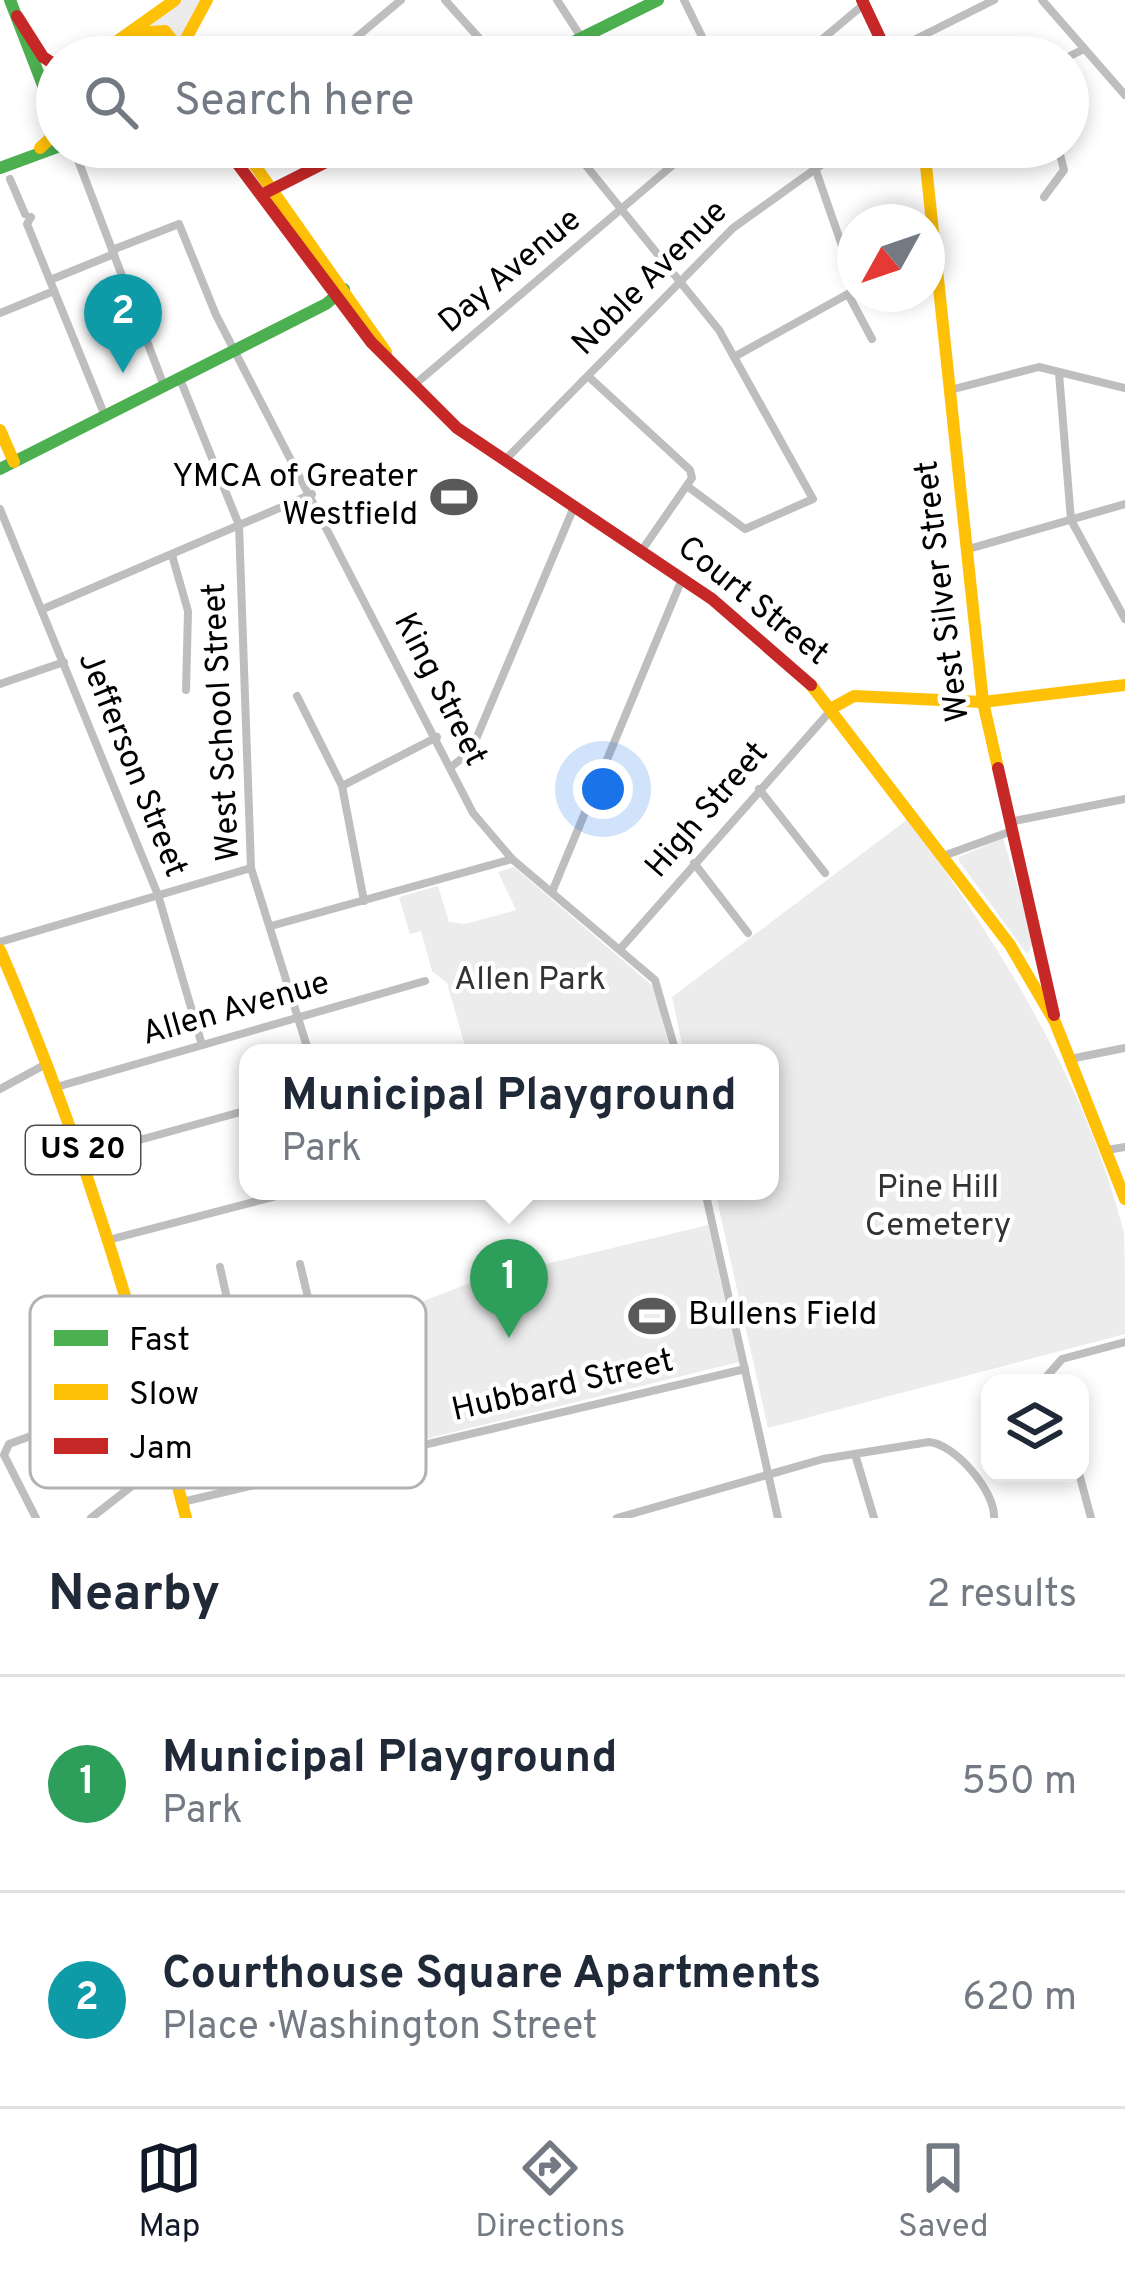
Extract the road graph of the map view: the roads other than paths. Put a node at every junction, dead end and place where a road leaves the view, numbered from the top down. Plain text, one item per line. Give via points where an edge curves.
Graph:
1 (10, 0) edge
2 (175, 0) edge
3 (207, 0) edge
4 (400, 0) edge
5 (446, 0) edge
6 (557, 0) edge
7 (658, 0) edge
8 (684, 0) edge
9 (994, 0) edge
10 (1042, 0) edge
11 (863, 2) edge
12 (17, 16) junction
13 (128, 35) joint
14 (165, 36) edge
15 (189, 36) edge
16 (358, 36) edge
17 (478, 36) edge
18 (581, 36) edge
19 (586, 36) edge
20 (702, 36) edge
21 (825, 36) edge
22 (879, 36) edge
23 (925, 36) edge
24 (1073, 36) edge
25 (36, 45) edge
26 (1089, 55) edge
27 (36, 57) edge
28 (1125, 95) edge
29 (35, 152) edge
30 (81, 168) edge
31 (245, 168) edge
32 (254, 168) edge
33 (314, 168) edge
34 (589, 168) edge
35 (669, 168) edge
36 (815, 168) joint
37 (926, 168) edge
38 (1063, 168) edge
39 (5, 173) edge
40 (267, 192) junction
41 (1044, 197) dead end
42 (622, 208) junction
43 (837, 231) edge
44 (113, 252) junction
45 (50, 280) junction
46 (680, 281) junction
47 (54, 292) junction
48 (340, 293) junction
49 (0, 313) edge
50 (872, 340) dead end
51 (235, 350) junction
52 (734, 357) junction
53 (1059, 373) junction
54 (588, 376) junction
55 (180, 378) junction
56 (164, 386) junction
57 (413, 386) junction
58 (1125, 388) edge
59 (949, 391) junction
60 (105, 416) junction
61 (0, 430) edge
62 (504, 461) junction
63 (14, 462) junction
64 (0, 469) edge
65 (687, 486) junction
66 (312, 494) junction
67 (1125, 504) edge
68 (575, 505) junction
69 (0, 509) edge
70 (1071, 520) junction
71 (239, 525) junction
72 (642, 550) junction
73 (964, 550) junction
74 (172, 555) junction
75 (682, 578) junction
76 (42, 609) junction
77 (1125, 619) edge
78 (64, 662) junction
79 (0, 684) edge
80 (1125, 685) edge
81 (186, 691) dead end
82 (297, 696) dead end
83 (983, 701) junction
84 (834, 707) junction
85 (436, 736) junction
86 (451, 767) junction
87 (342, 786) junction
88 (759, 789) junction
89 (1125, 799) edge
90 (1008, 827) junction
91 (946, 855) junction
92 (512, 859) junction
93 (694, 863) junction
94 (251, 868) junction
95 (825, 873) dead end
96 (552, 892) junction
97 (158, 896) junction
98 (364, 901) junction
99 (270, 927) junction
100 (748, 933) dead end
101 (1040, 945) junction
102 (0, 946) edge
103 (620, 948) junction
104 (1022, 966) junction
105 (425, 981) dead end
106 (298, 1018) junction
107 (1055, 1022) junction
108 (306, 1044) edge
109 (674, 1044) edge
110 (202, 1045) junction
111 (1125, 1048) edge
112 (1070, 1058) junction
113 (50, 1062) junction
114 (59, 1086) junction
115 (0, 1089) edge
116 (239, 1112) edge
117 (1125, 1147) edge
118 (1107, 1150) junction
119 (85, 1155) junction
120 (1125, 1199) edge
121 (262, 1200) edge
122 (707, 1200) edge
123 (112, 1239) junction
124 (300, 1264) dead end
125 (220, 1267) dead end
126 (128, 1296) edge
127 (227, 1296) edge
128 (308, 1296) edge
129 (1125, 1342) edge
130 (745, 1369) junction
131 (1049, 1374) edge
132 (30, 1436) edge
133 (426, 1444) edge
134 (855, 1454) junction
135 (768, 1475) junction
136 (1081, 1482) edge
137 (130, 1488) edge
138 (179, 1488) edge
139 (241, 1488) edge
140 (182, 1502) junction
141 (36, 1518) edge
142 (91, 1518) edge
143 (186, 1518) edge
144 (617, 1518) edge
145 (778, 1518) edge
146 (874, 1518) edge
147 (994, 1518) edge
148 (1091, 1518) edge

1 - 12 main road
2 - 13 main road
3 - 15 main road
4 - 16 street
5 - 17 street
6 - 18 street
7 - 19 main road
8 - 20 street
9 - 23 street
10 - 24 street
11 - 21 street
11 - 22 main road
12 - 25 main road
12 - 27 main road
13 - 14 main road
26 - 28 street
29 - 39 main road
30 - 44 street
31 - 40 main road, Court Street
32 - 40 main road, Court Street
33 - 40 main road
34 - 42 street
35 - 42 street, Day Avenue
36 - 43 street
36 - 46 street, Noble Avenue via 733,228
37 - 59 main road, West Silver Street
38 - 41 street
39 - 45 street
40 - 48 main road, Court Street
42 - 46 street
42 - 57 street, Day Avenue
44 - 45 street
44 - 51 street, King Street via 179,224
44 - 56 street
45 - 47 street
46 - 52 street
46 - 54 street, Noble Avenue
47 - 49 street
47 - 60 street
48 - 51 main road
48 - 57 main road, Court Street
50 - 52 street via 848,294
51 - 55 main road
51 - 66 street, King Street
52 - 65 street via 813,499 739,527
53 - 58 street
53 - 59 street via 1039,367
53 - 70 street
54 - 62 street, Noble Avenue
54 - 65 street via 691,470
55 - 56 main road
55 - 71 street, West School Street
56 - 60 main road
57 - 62 main road, Court Street
59 - 73 main road, West Silver Street
60 - 63 main road
61 - 63 main road
62 - 68 main road, Court Street
63 - 64 main road
65 - 72 street
66 - 71 street
66 - 85 street, King Street
67 - 70 street
68 - 72 main road, Court Street
68 - 86 street via 471,751
69 - 76 street, Jefferson Street
70 - 73 street
70 - 77 street
71 - 74 street
71 - 94 street, West School Street
72 - 75 main road, Court Street
73 - 83 main road, West Silver Street
74 - 76 street
74 - 81 street via 188,610
75 - 84 main road, Court Street via 762,638
75 - 96 street
76 - 78 street, Jefferson Street
78 - 79 street
78 - 97 street, Jefferson Street
80 - 83 main road
82 - 87 street
83 - 84 main road via 854,696
83 - 90 main road, West Silver Street
84 - 88 street, High Street
84 - 91 main road, Court Street
85 - 86 street, King Street
85 - 87 street
86 - 92 street, King Street via 473,813
87 - 98 street
88 - 93 street, High Street
88 - 95 street
89 - 90 street
90 - 91 street
90 - 101 main road, West Silver Street
91 - 104 main road, Court Street
92 - 96 street, King Street
92 - 98 street
93 - 100 street
93 - 103 street, High Street
94 - 97 street
94 - 99 street, West School Street
96 - 103 street, King Street
97 - 102 street
97 - 110 street, Jefferson Street
98 - 99 street
99 - 106 street, West School Street
101 - 104 main road
101 - 107 main road, West Silver Street
102 - 113 main road, US 20
103 - 109 street, King Street via 655,980
104 - 107 main road, Court Street
105 - 106 street, Allen Avenue
106 - 108 street, West School Street
106 - 110 street, Allen Avenue
107 - 112 main road
110 - 114 street, Allen Avenue
111 - 112 street
112 - 118 main road
113 - 114 main road, US 20
113 - 115 street
114 - 119 main road, US 20
116 - 119 street
117 - 118 street
118 - 120 main road
119 - 123 main road, US 20
121 - 123 street
122 - 130 street
123 - 126 main road, US 20
124 - 128 street
125 - 127 street
129 - 131 street via 1062,1359
130 - 133 street, Hubbard Street
130 - 135 street
132 - 141 street via 4,1455
134 - 135 street
134 - 146 street
134 - 147 street via 939,1443 983,1487
135 - 144 street
135 - 145 street
136 - 148 street
137 - 142 street
138 - 140 main road, US 20
139 - 140 street, Hubbard Street
140 - 143 main road, US 20

